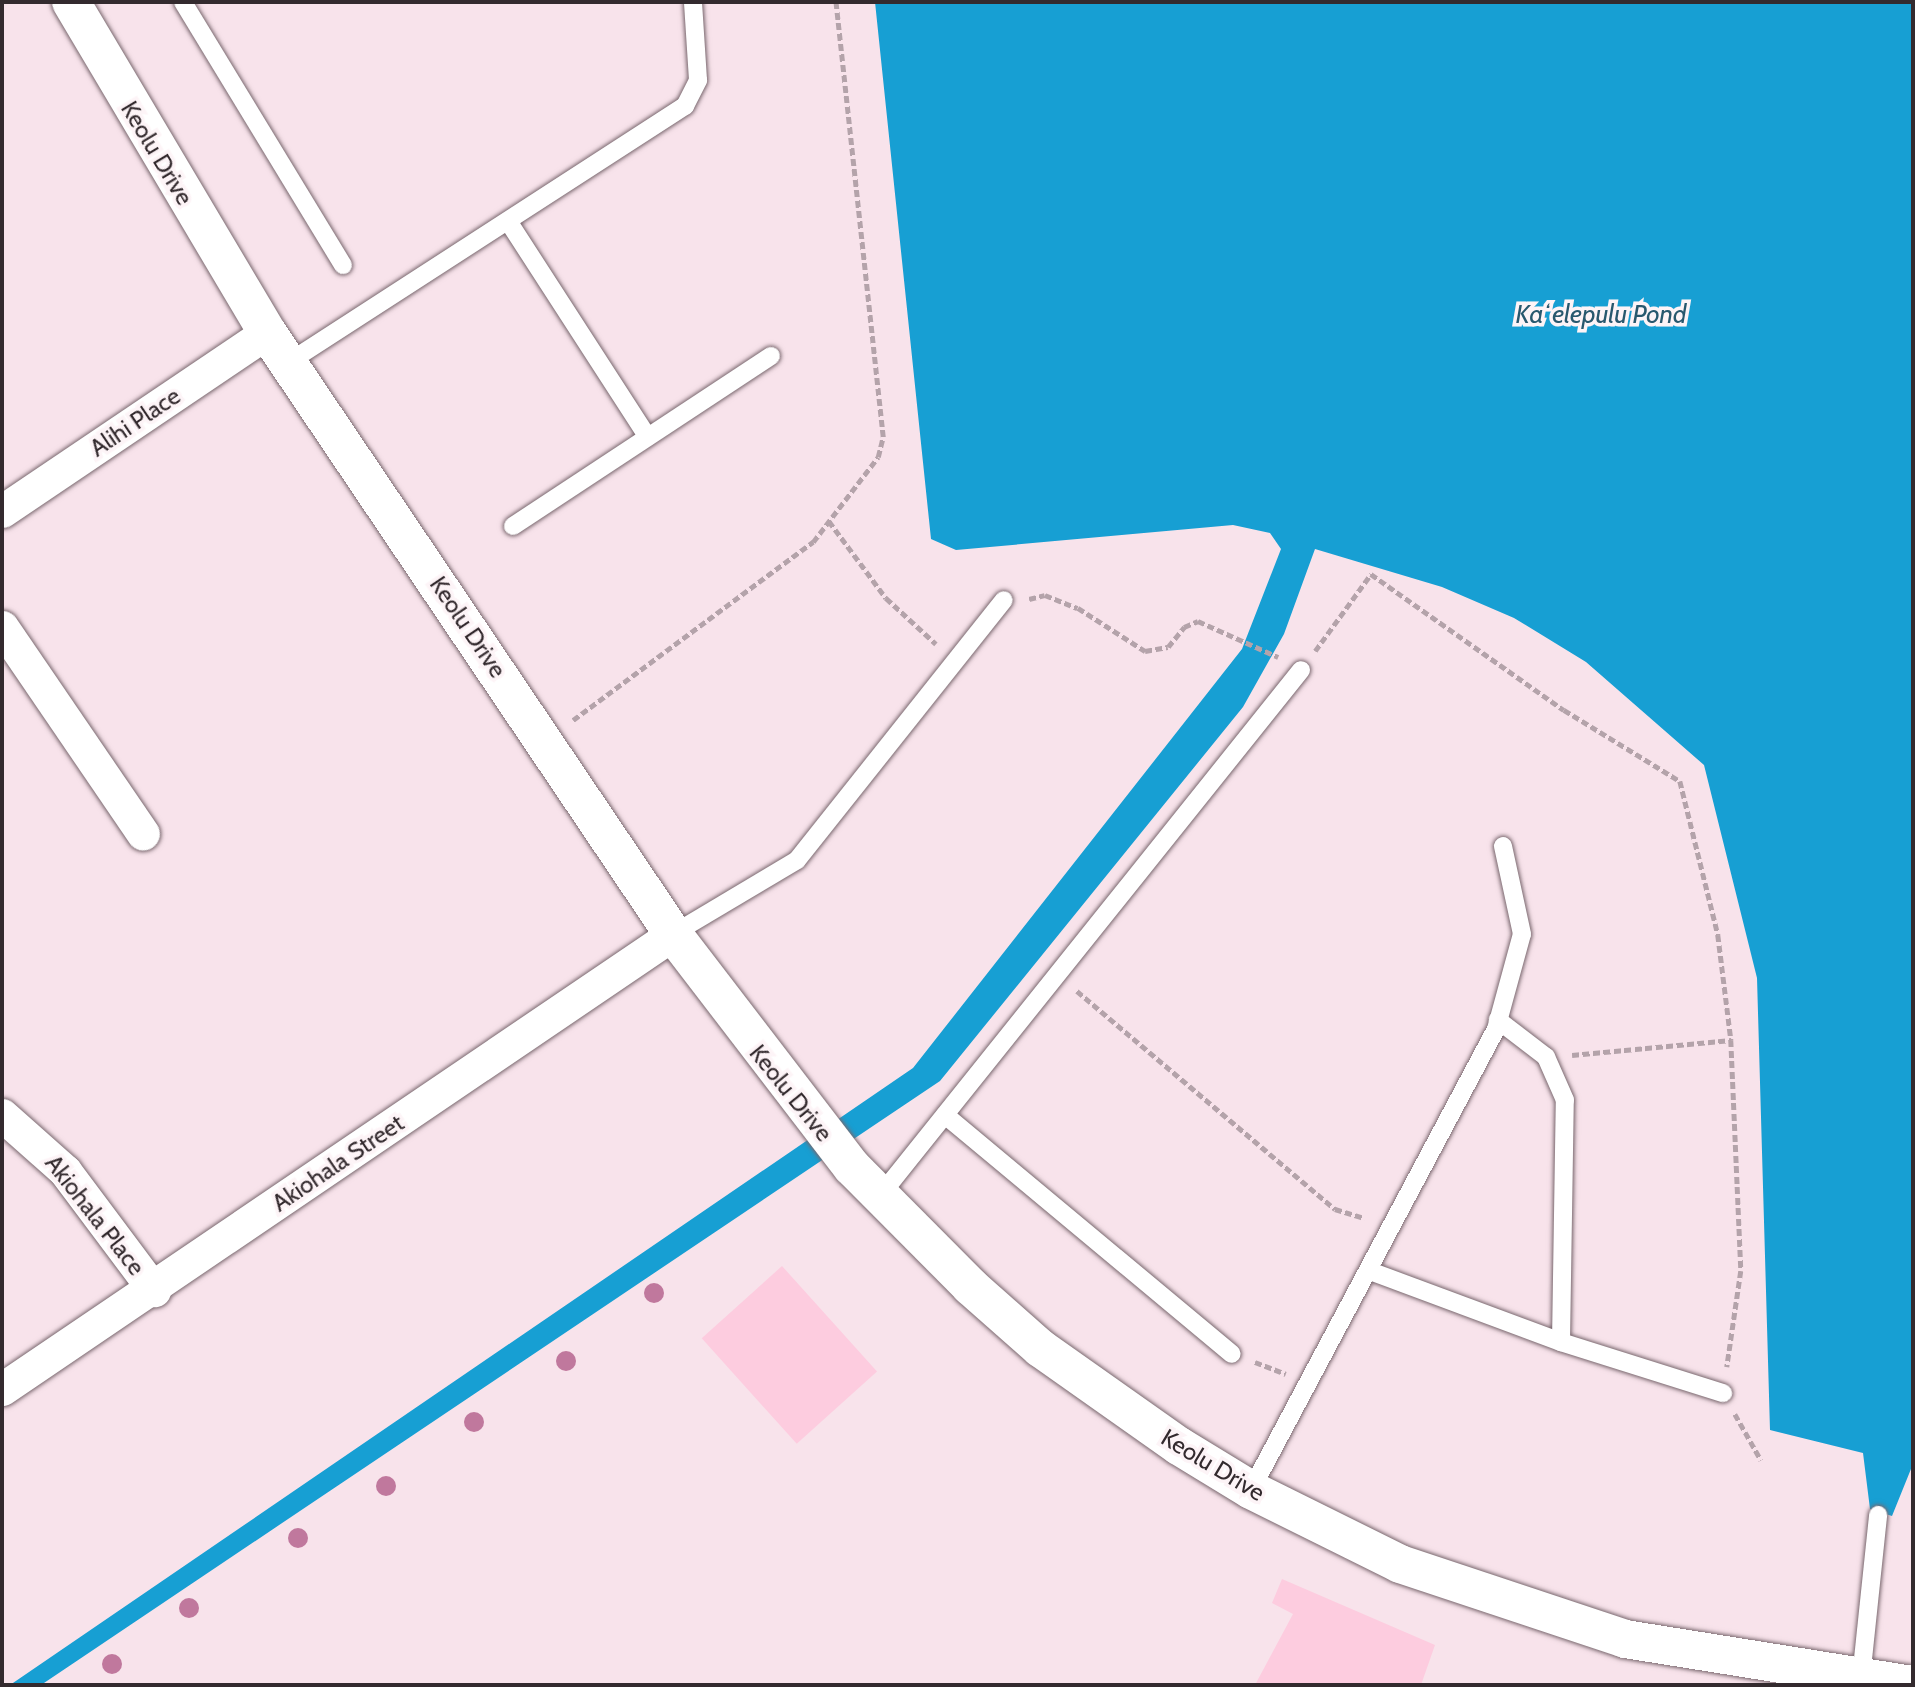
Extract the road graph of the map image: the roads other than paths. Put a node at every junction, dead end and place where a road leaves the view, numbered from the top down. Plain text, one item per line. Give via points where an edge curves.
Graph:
1 (71, 2) edge
2 (183, 2) edge
3 (693, 2) edge
4 (508, 221) junction
5 (343, 265) dead end
6 (278, 347) junction
7 (771, 356) dead end
8 (648, 437) junction
9 (2, 511) edge
10 (513, 526) dead end
11 (1004, 600) road end
12 (2, 627) edge
13 (1301, 670) road end
14 (143, 834) dead end
15 (1503, 846) dead end
16 (673, 934) junction
17 (1498, 1020) junction
18 (2, 1115) edge
19 (945, 1115) junction
20 (879, 1197) junction
21 (1370, 1271) junction
22 (154, 1290) junction
23 (1561, 1342) junction
24 (1232, 1354) road end
25 (2, 1389) edge
26 (1723, 1394) road end
27 (1251, 1490) junction
28 (1878, 1515) dead end
29 (1808, 1678) edge
30 (1861, 1678) junction
31 (1913, 1685) edge

1 - 6 main road, Keolu Drive
2 - 5 lane
3 - 4 lane via 698,80 685,106
4 - 6 lane
4 - 8 lane
6 - 9 street, Alihi Place
6 - 16 main road, Keolu Drive
7 - 8 lane
8 - 10 lane
11 - 16 lane via 797,860
12 - 14 street
13 - 19 lane
15 - 17 lane via 1522,934
16 - 20 main road, Keolu Drive via 796,1101
16 - 22 street, Akiohala Street
17 - 21 lane
17 - 23 lane via 1546,1057 1565,1100
18 - 22 street, Akiohala Place via 65,1171
19 - 20 lane
19 - 24 lane
20 - 27 main road, Keolu Drive via 1040,1348
21 - 23 lane
21 - 27 lane
22 - 25 street, Akiohala Street
23 - 26 lane
27 - 29 main road, Keolu Drive via 1400,1563 1567,1623
28 - 30 lane
29 - 30 main road, Keolu Drive
30 - 31 main road, Keolu Drive

